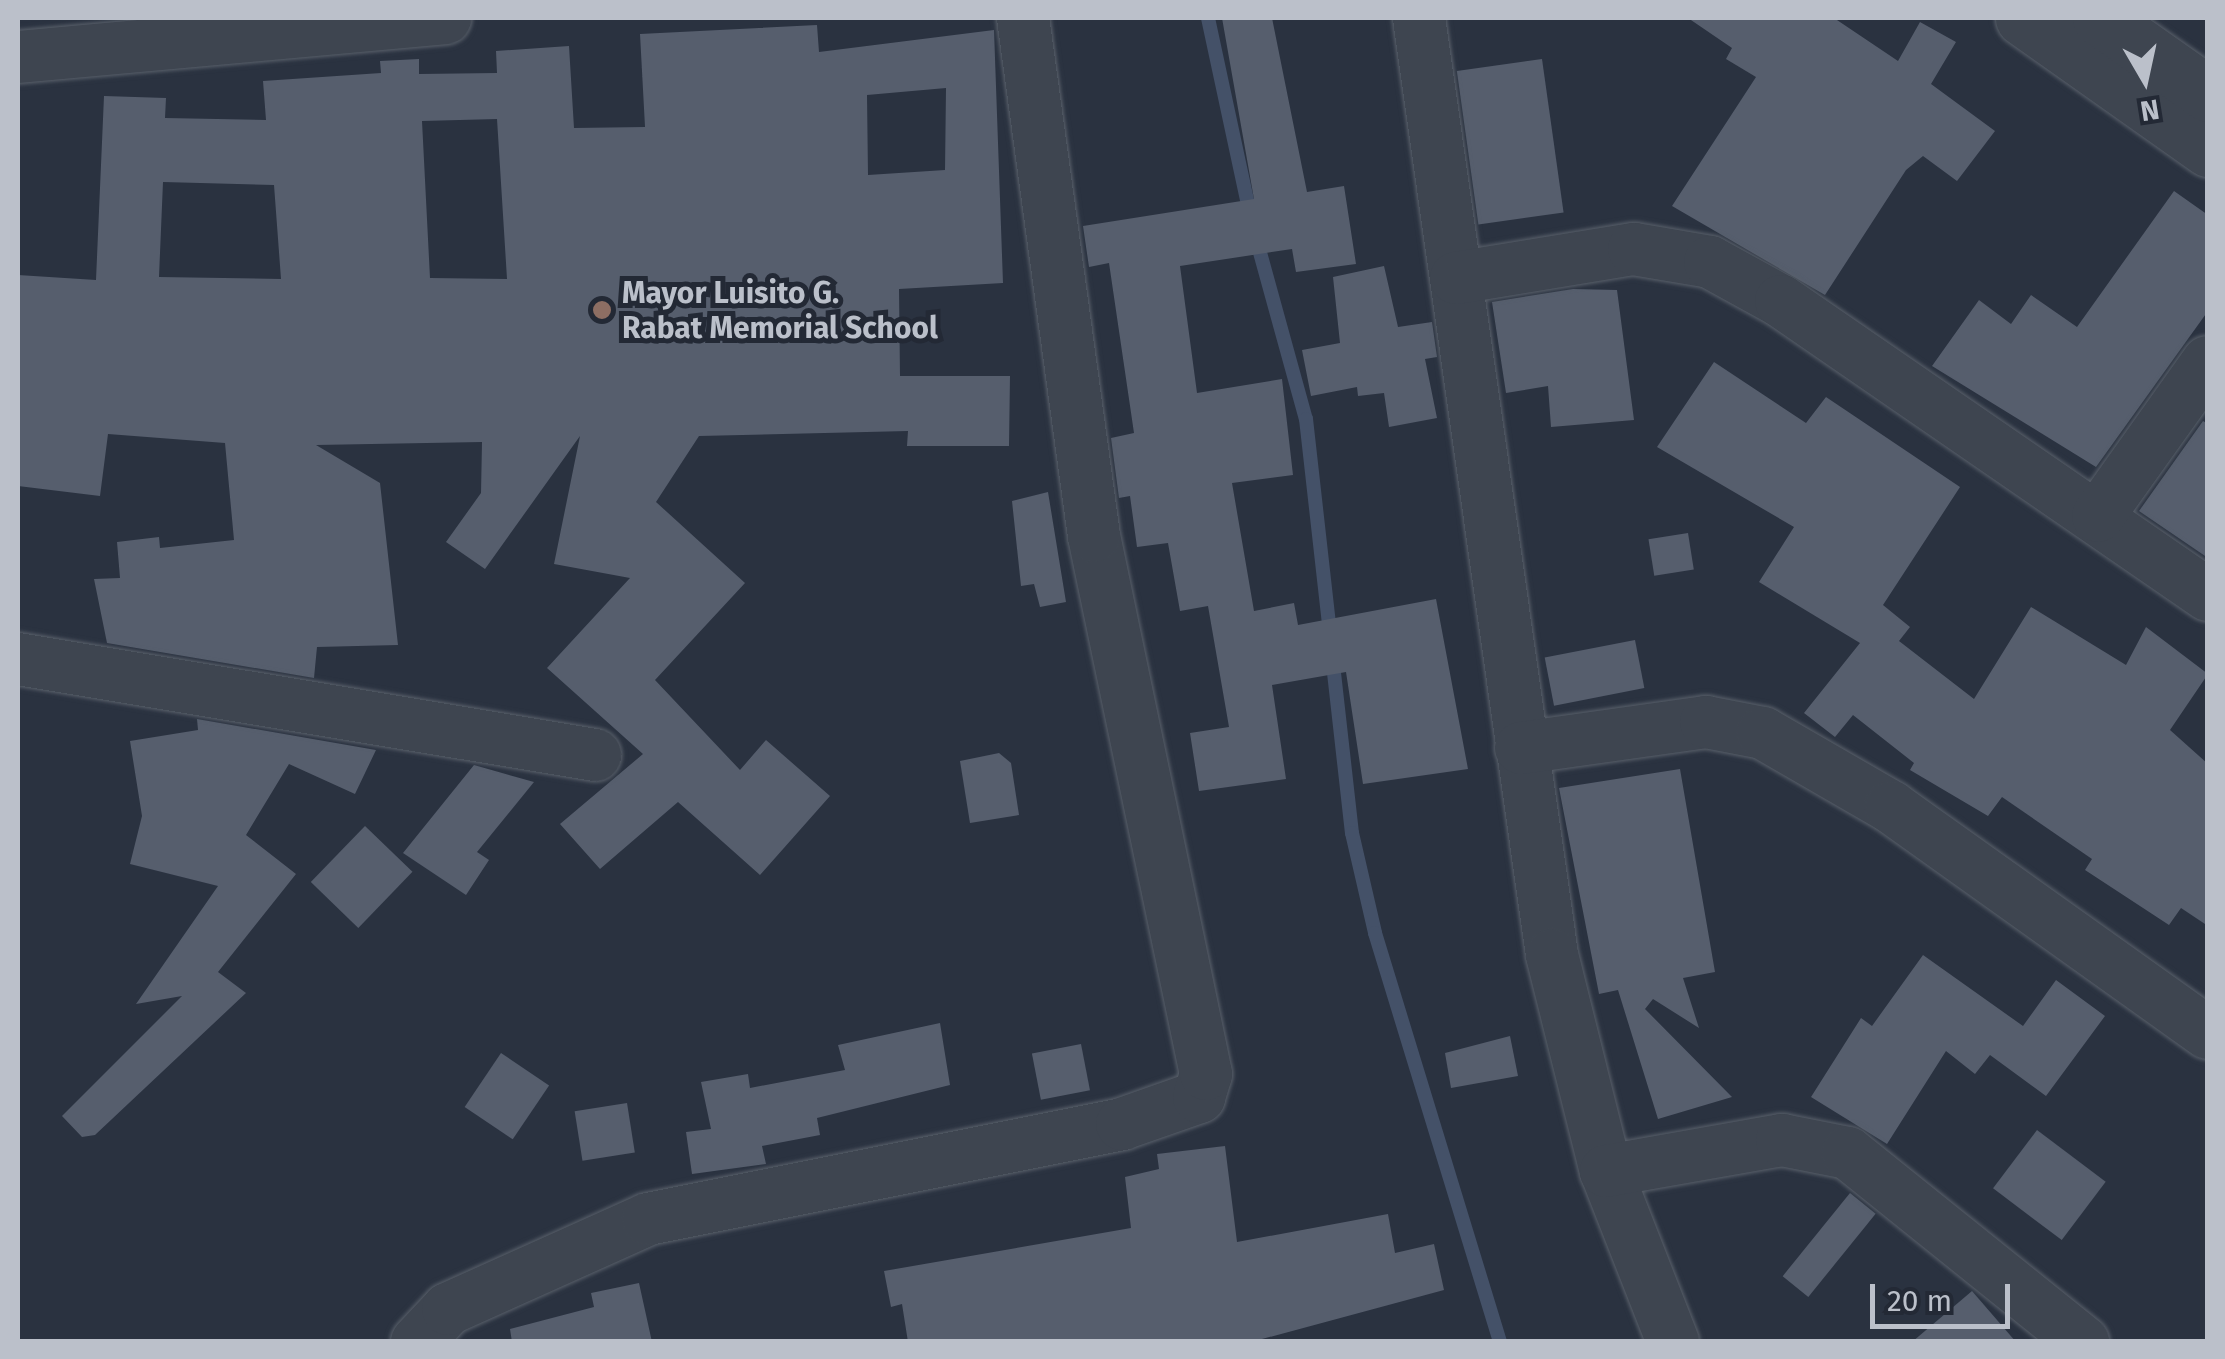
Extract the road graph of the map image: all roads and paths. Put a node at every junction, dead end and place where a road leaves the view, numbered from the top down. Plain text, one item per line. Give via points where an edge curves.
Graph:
1 (445, 18) edge
2 (1023, 18) edge
3 (1418, 18) edge
4 (2023, 18) edge
5 (2100, 18) edge
6 (18, 57) edge
7 (2208, 94) edge
8 (2208, 149) edge
9 (1456, 278) junction
10 (2208, 362) edge
11 (2098, 516) junction
12 (2208, 594) edge
13 (18, 660) edge
14 (1520, 748) junction
15 (595, 755) dead end
16 (2208, 1033) edge
17 (1606, 1171) junction
18 (417, 1342) edge
19 (1672, 1342) edge
20 (2083, 1342) edge

1 - 6 street
2 - 18 street via 1094,536 1206,1074 1199,1097 1122,1124 648,1219 448,1309
3 - 9 street
4 - 8 street
5 - 7 street
9 - 11 street via 1634,249 1710,262 1782,301
9 - 14 street
10 - 11 street
11 - 12 street
13 - 15 street
14 - 16 street via 1706,722 1762,733 1892,807
14 - 17 street via 1552,955
17 - 19 street
17 - 20 street via 1782,1140 1848,1152

